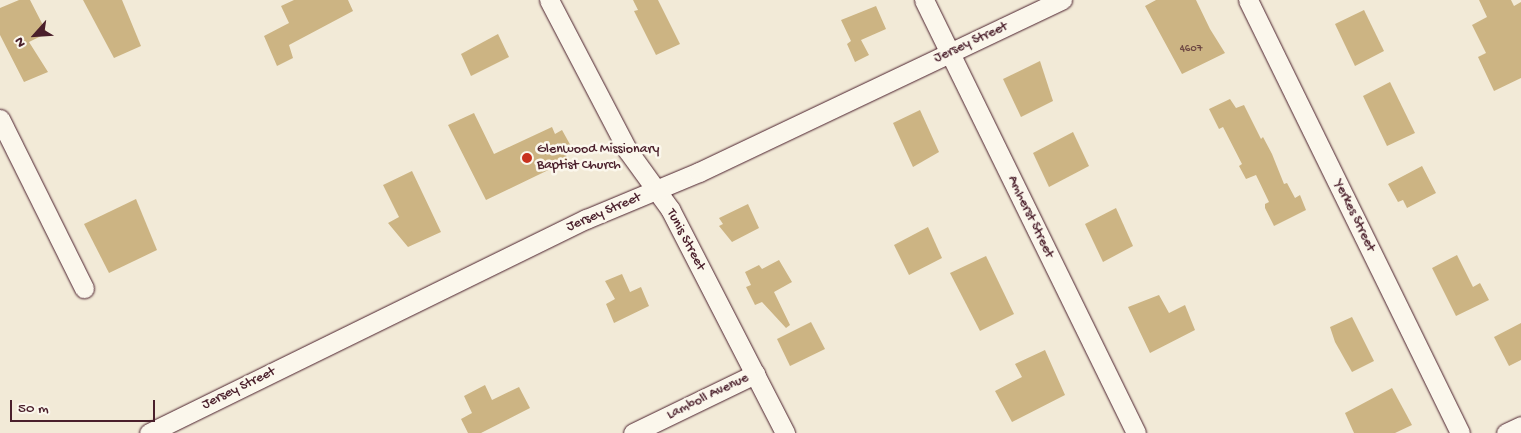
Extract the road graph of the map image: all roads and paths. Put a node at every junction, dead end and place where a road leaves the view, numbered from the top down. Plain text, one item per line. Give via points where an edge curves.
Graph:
1 (549, 0) edge
2 (924, 0) edge
3 (1062, 0) edge
4 (1248, 0) edge
5 (950, 53) junction
6 (0, 119) edge
7 (655, 191) junction
8 (84, 288) dead end
9 (755, 374) junction
10 (1521, 426) edge
11 (149, 433) edge
12 (633, 433) edge
13 (785, 433) edge
14 (1136, 433) edge
15 (1460, 433) edge
16 (1506, 433) edge

1 - 7 street, Tunis Street via 628,151
2 - 5 street, Amherst Street
3 - 5 street, Jersey Street
4 - 15 street, Yerkes Street
5 - 7 street, Jersey Street
5 - 14 street, Amherst Street
6 - 8 street
7 - 9 street, Tunis Street via 670,209
7 - 11 street, Jersey Street via 586,219
9 - 12 street, Lamboll Avenue
9 - 13 street, Tunis Street
10 - 16 street

